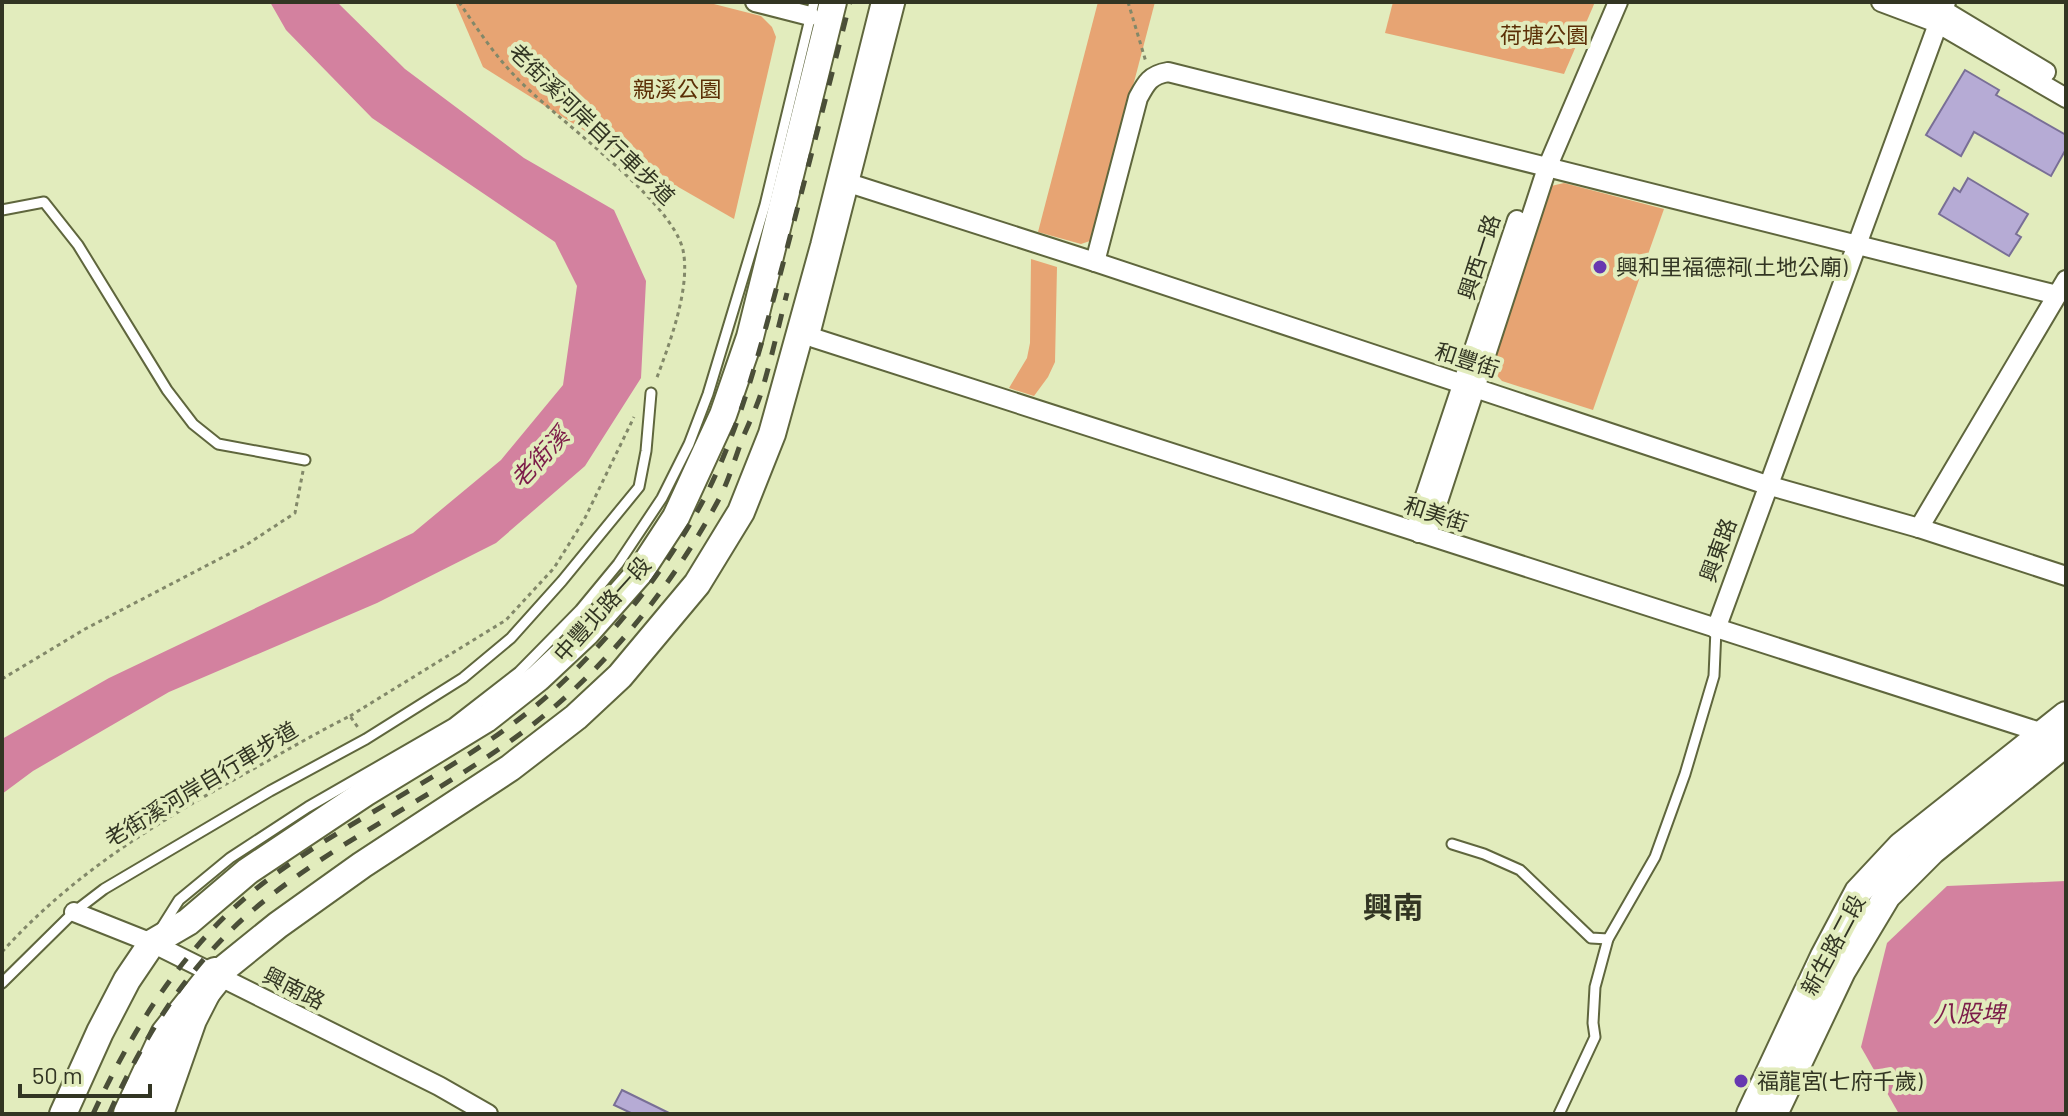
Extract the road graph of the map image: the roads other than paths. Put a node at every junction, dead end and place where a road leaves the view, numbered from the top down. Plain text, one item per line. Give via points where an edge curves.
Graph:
1 (755, 2) edge
2 (833, 2) edge
3 (885, 2) edge
4 (900, 2) edge
5 (1605, 2) edge
6 (1618, 2) edge
7 (1881, 2) edge
8 (1920, 2) edge
9 (812, 9) edge
10 (1942, 12) edge
11 (2066, 84) edge
12 (2066, 98) edge
13 (1541, 167) junction
14 (855, 185) junction
15 (2, 210) edge
16 (1857, 243) junction
17 (1095, 262) junction
18 (2062, 288) edge
19 (814, 338) junction
20 (1469, 386) junction
21 (651, 393) road end
22 (783, 398) junction
23 (305, 460) road end
24 (1767, 485) junction
25 (1919, 528) junction
26 (1419, 533) junction
27 (2066, 576) edge
28 (1716, 629) junction
29 (2066, 715) edge
30 (2054, 738) edge
31 (1452, 844) dead end
32 (74, 912) junction
33 (1608, 939) junction
34 (152, 943) junction
35 (216, 975) junction
36 (2, 983) edge
37 (63, 1114) edge
38 (131, 1114) edge
39 (160, 1114) edge
40 (488, 1114) edge
41 (1559, 1114) edge
42 (1750, 1114) edge
43 (1774, 1114) edge

1 - 9 street
2 - 34 main road, 中豐北路一段 via 750,337 723,415 676,517 640,572 577,641 486,719 248,871 188,922
3 - 22 main road
4 - 14 lane
5 - 13 street, 興西一路
6 - 13 street
7 - 10 street
8 - 10 street
9 - 34 lane, 中豐北路一段 via 765,205 708,394 662,498 618,564 519,672 452,724 230,858 179,900
10 - 11 street
10 - 12 street
10 - 16 street, 興東路
13 - 16 street
13 - 17 street via 1168,72 1156,74 1138,98
13 - 20 street, 興西一路
14 - 17 street, 和豐街
14 - 19 lane
15 - 23 lane via 44,202 78,245 193,424 218,444
16 - 18 street
16 - 24 street, 興東路
17 - 20 street, 和豐街
18 - 25 street
19 - 22 lane
19 - 26 street, 和美街
20 - 24 street, 和豐街
20 - 26 street, 興西一路 via 1418,517
21 - 32 lane via 639,487 511,638 463,678 366,739 116,881
22 - 35 main road via 741,512 697,584 620,676 510,768 350,873
24 - 25 street, 和豐街
24 - 28 street, 興東路
25 - 27 street, 和豐街
26 - 28 street, 和美街
28 - 30 street, 和美街
28 - 33 lane, 興東路 via 1714,676 1685,774 1655,857
29 - 30 main road, 新生路二段
30 - 42 main road, 新生路二段 via 1901,846 1858,892
30 - 43 main road, 新生路二段 via 1887,896 1842,971
31 - 33 lane via 1520,870 1591,938
32 - 34 street, 興南路
32 - 36 lane
33 - 41 lane, 興東路 via 1595,987 1595,1037
34 - 35 street, 興南路
34 - 37 main road, 中豐北路一段 via 127,980
35 - 38 highway via 168,1035
35 - 39 main road via 193,1020
35 - 40 street, 興南路

